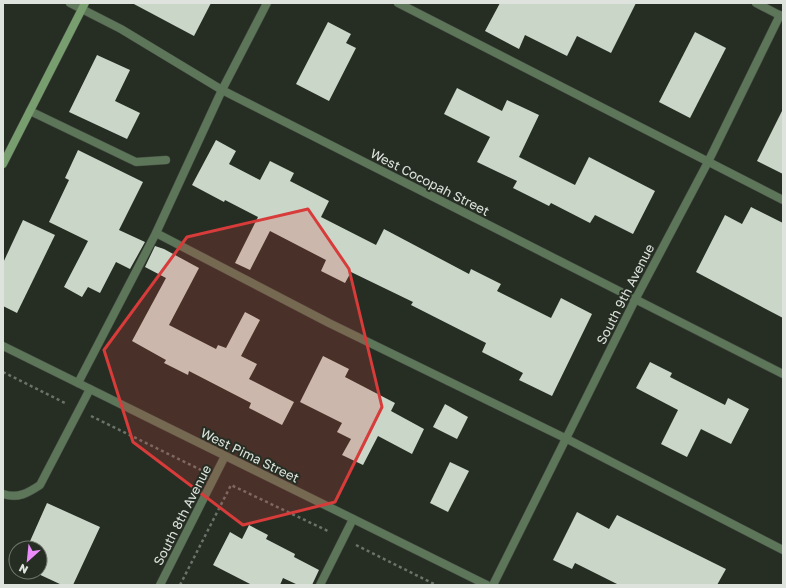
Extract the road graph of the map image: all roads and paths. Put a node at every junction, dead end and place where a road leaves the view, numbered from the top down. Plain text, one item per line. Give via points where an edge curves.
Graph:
1 (70, 3) edge
2 (267, 3) edge
3 (398, 3) edge
4 (756, 3) edge
5 (84, 6) edge
6 (781, 16) edge
7 (222, 90) junction
8 (30, 111) junction
9 (166, 160) dead end
10 (708, 162) junction
11 (3, 164) edge
12 (783, 200) edge
13 (156, 233) junction
14 (635, 300) junction
15 (3, 346) edge
16 (3, 372) edge
17 (783, 374) edge
18 (78, 383) junction
19 (90, 389) junction
20 (79, 410) junction
21 (567, 439) junction
22 (225, 456) junction
23 (202, 471) dead end
24 (231, 485) dead end
25 (3, 494) edge
26 (354, 519) junction
27 (783, 550) edge
28 (160, 585) edge
29 (180, 585) edge
30 (320, 585) edge
31 (487, 585) edge
32 (493, 585) edge

1 - 5 street, West Cocopah Street
2 - 7 street
3 - 10 street
4 - 6 street
5 - 7 street, West Cocopah Street
5 - 8 main road
6 - 10 street, South 9th Avenue
7 - 13 street
7 - 14 street, West Cocopah Street
8 - 9 street via 136,162
8 - 11 main road
10 - 12 street
10 - 14 street, South 9th Avenue
13 - 18 street
13 - 21 street via 329,323
14 - 17 street, West Cocopah Street
14 - 21 street, South 9th Avenue
15 - 18 street, West Pima Street
16 - 20 path
18 - 19 street, West Pima Street
19 - 20 street
19 - 22 street, West Pima Street
20 - 23 path
20 - 25 street via 40,485 27,494 12,497
21 - 27 street
21 - 32 street, South 9th Avenue
22 - 26 street, West Pima Street
22 - 28 street, South 8th Avenue
24 - 29 path
26 - 30 street
26 - 31 street, West Pima Street

